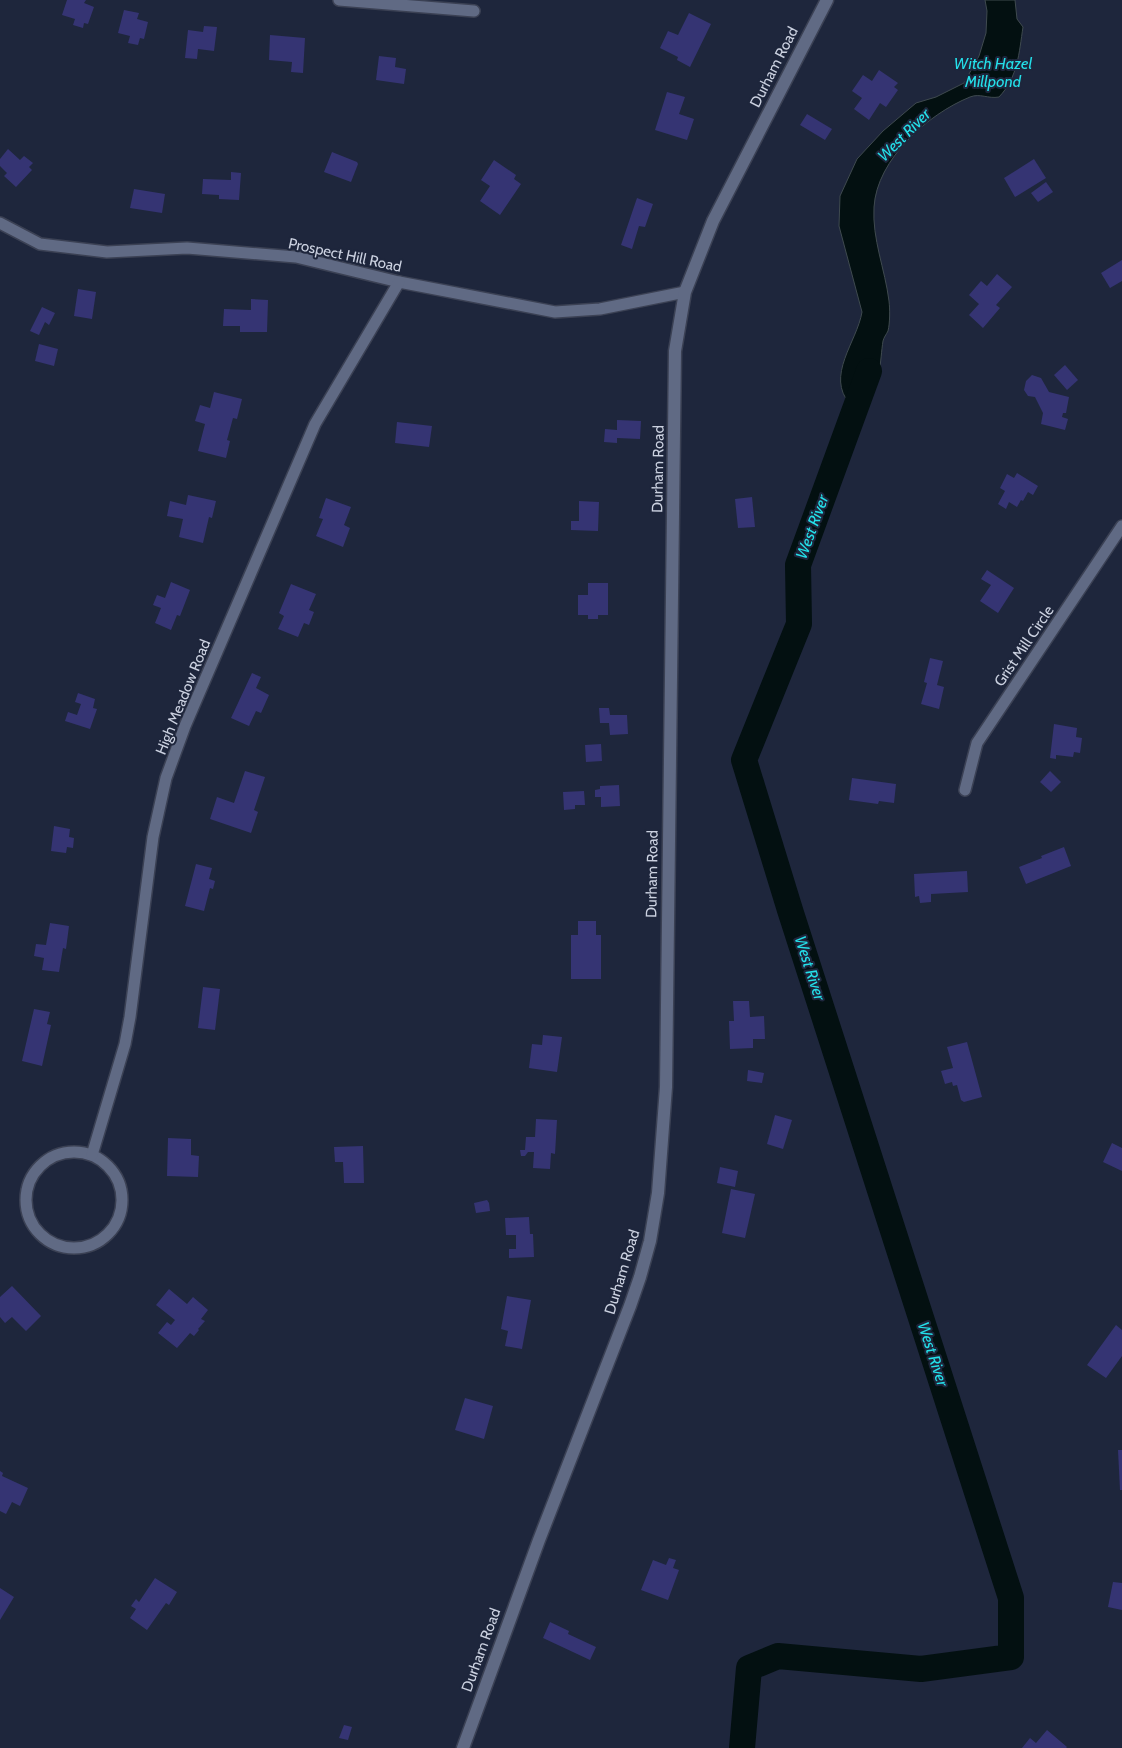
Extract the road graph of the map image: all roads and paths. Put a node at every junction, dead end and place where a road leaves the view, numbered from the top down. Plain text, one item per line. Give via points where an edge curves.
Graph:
1 (339, 0) edge
2 (827, 0) edge
3 (474, 11) dead end
4 (0, 223) edge
5 (399, 282) junction
6 (684, 292) junction
7 (1122, 526) edge
8 (965, 790) dead end
9 (92, 1155) junction
10 (463, 1748) edge

1 - 3 street
2 - 6 main road, Durham Road via 713,221
4 - 5 street, Prospect Hill Road via 40,244 106,252 188,248 296,257
5 - 6 street, Prospect Hill Road via 555,312 600,309
5 - 9 street, High Meadow Road via 315,424 166,778 153,837 127,1035
6 - 10 main road, Durham Road via 675,351 666,1087 658,1193 650,1241 630,1306
7 - 8 street, Grist Mill Circle via 977,743
9 - 9 street via 108,1166 119,1182 123,1201 119,1220 107,1236 91,1246 72,1249 53,1244 38,1232 28,1214 26,1193 29,1182 41,1165 60,1154 81,1152

